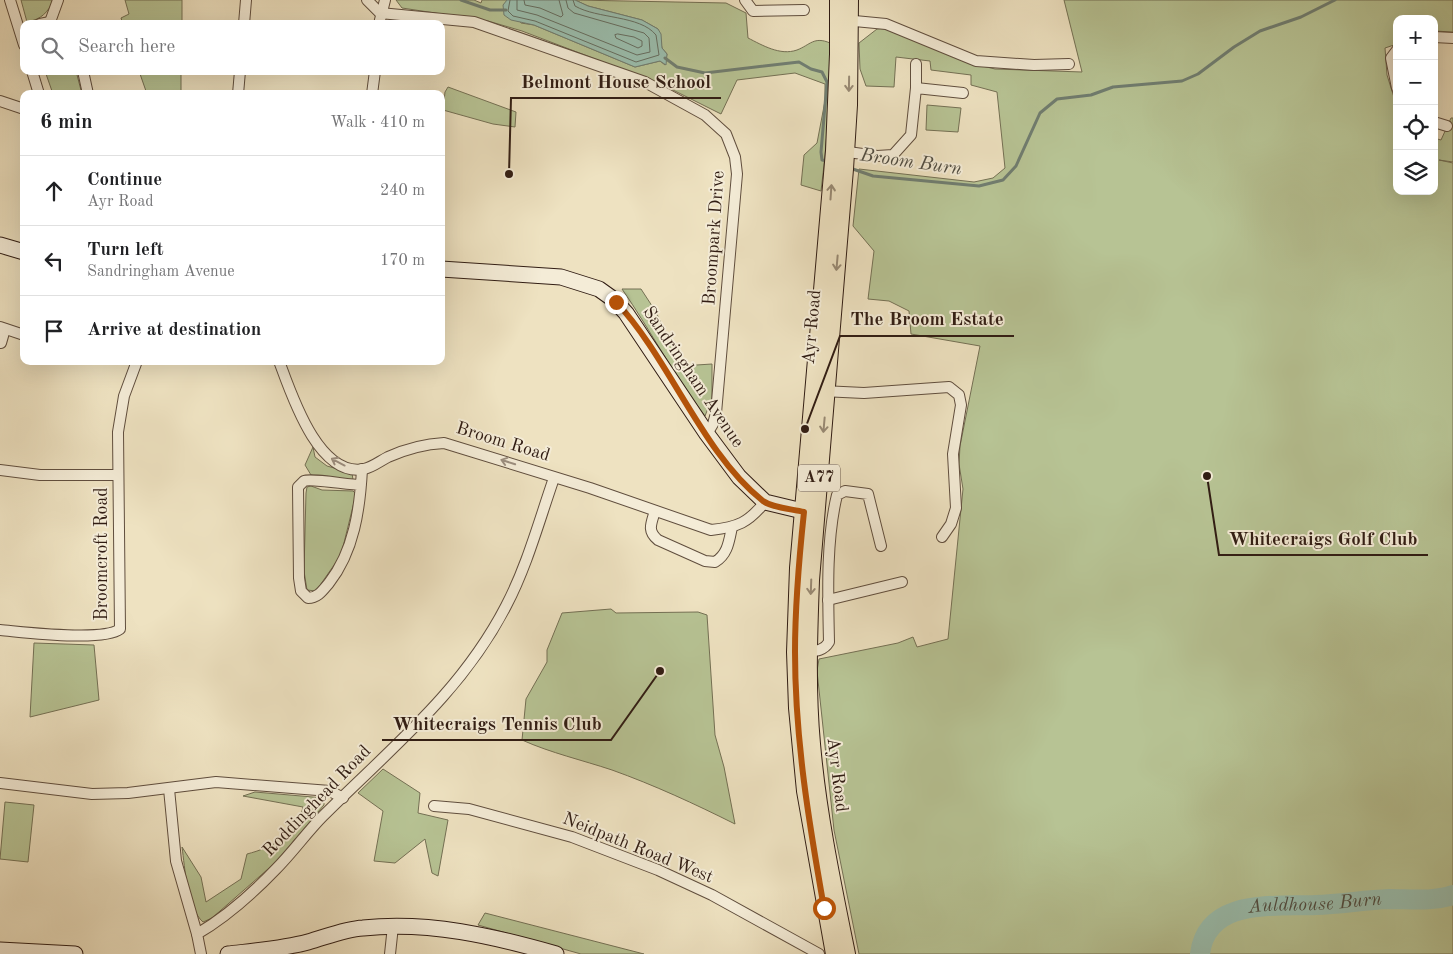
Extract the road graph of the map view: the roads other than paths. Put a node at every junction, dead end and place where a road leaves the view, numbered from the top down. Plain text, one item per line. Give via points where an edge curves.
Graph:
1 (10, 0) edge
2 (58, 0) edge
3 (246, 0) edge
4 (367, 0) edge
5 (385, 0) edge
6 (745, 0) edge
7 (838, 0) edge
8 (850, 0) edge
9 (804, 10) dead end
10 (380, 19) edge
11 (49, 20) edge
12 (244, 20) edge
13 (411, 20) edge
14 (844, 20) junction
15 (445, 21) edge
16 (20, 25) edge
17 (1438, 37) edge
18 (1453, 38) edge
19 (1393, 55) edge
20 (916, 64) dead end
21 (1069, 64) dead end
22 (1393, 68) edge
23 (33, 75) edge
24 (84, 75) edge
25 (240, 75) edge
26 (374, 75) edge
27 (916, 88) junction
28 (38, 90) edge
29 (87, 90) edge
30 (238, 90) edge
31 (372, 90) edge
32 (963, 93) dead end
33 (0, 101) edge
34 (20, 108) edge
35 (1438, 123) edge
36 (1447, 126) dead end
37 (840, 151) junction
38 (0, 245) edge
39 (20, 251) edge
40 (445, 269) edge
41 (3, 328) edge
42 (20, 333) edge
43 (1, 343) edge
44 (135, 365) edge
45 (281, 365) edge
46 (820, 391) junction
47 (707, 434) junction
48 (362, 469) junction
49 (0, 470) edge
50 (118, 475) junction
51 (554, 478) junction
52 (361, 485) junction
53 (765, 502) junction
54 (655, 511) junction
55 (810, 513) junction
56 (732, 527) junction
57 (942, 537) dead end
58 (881, 546) dead end
59 (902, 582) dead end
60 (828, 600) junction
61 (0, 630) edge
62 (802, 652) junction
63 (0, 783) edge
64 (169, 789) junction
65 (343, 798) junction
66 (812, 798) junction
67 (434, 806) dead end
68 (393, 926) junction
69 (197, 934) junction
70 (0, 950) edge
71 (41, 953) edge
72 (75, 954) edge
73 (201, 954) edge
74 (228, 954) edge
75 (390, 954) edge
76 (556, 954) edge
77 (818, 954) edge
78 (834, 954) edge
79 (847, 954) edge

1 - 16 street
2 - 11 street
3 - 12 street
4 - 10 street
5 - 10 street
6 - 9 street via 753,11
7 - 14 main road, Ayr Road / A77
8 - 14 main road, Ayr Road / A77
10 - 13 street, Broompark Drive
14 - 21 street via 886,24 976,61
14 - 37 main road, Ayr Road / A77
15 - 47 street, Broompark Drive via 474,22 645,82 705,115 726,134 735,157 737,174 716,413
17 - 18 street
19 - 22 street
20 - 27 street
23 - 28 street
24 - 29 street
25 - 30 street
26 - 31 street
27 - 32 street
27 - 37 street via 911,134 892,155
33 - 34 street
35 - 36 street
37 - 46 main road, Ayr Road / A77
38 - 39 street
40 - 47 street, Sandringham Avenue via 561,277 599,290 626,313
41 - 42 street
41 - 43 street
44 - 50 street, Broomcroft Road via 120,413
48 -> 45 street via 336,462 324,453 315,441
46 - 55 main road, Ayr Road / A77
46 - 57 street via 864,393 949,387 960,394 953,454 956,508
47 - 53 street, Sandringham Avenue via 739,477
51 -> 48 street, Broom Road via 444,443 403,450
48 - 52 street
49 - 50 street via 40,475
50 - 61 street, Broomcroft Road via 120,629 107,635
51 - 54 street, Broom Road
51 - 65 street, Roddinghead Road via 508,603 486,639 439,703
52 - 52 street via 356,521 345,558 324,590 314,598 308,598 298,578 298,487 312,480 345,486
53 - 55 street, Sandringham Avenue
53 - 56 street, Broom Road via 755,515
54 - 56 street, Broom Road via 712,530
54 - 56 street via 650,528 652,535 705,561 715,562 722,558 728,548
55 - 62 main road, Ayr Road / A77 via 798,568
58 - 60 street via 868,494 845,491 837,495 833,511
59 - 60 street
60 - 62 street via 829,642 820,651
62 - 66 main road, Ayr Road / A77
63 - 64 street via 92,794
64 - 65 street via 216,782 330,791
64 - 69 street via 176,861
65 - 69 street, Roddinghead Road via 251,894
66 - 78 main road, Ayr Road / A77
66 - 79 main road, Ayr Road / A77
67 - 77 street, Neidpath Road West via 479,811 572,837 658,870 720,899
68 - 74 street via 361,928 306,942
68 - 75 street
68 - 76 street via 442,928
69 - 73 street
70 - 71 street
71 - 72 street

